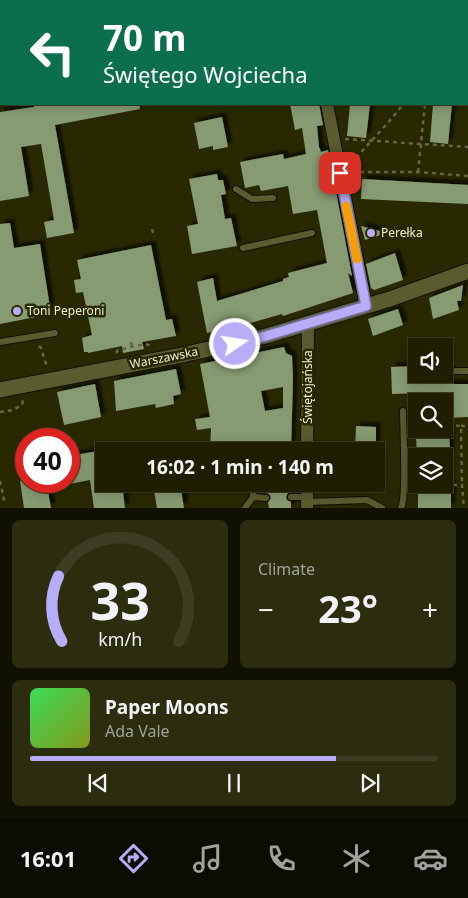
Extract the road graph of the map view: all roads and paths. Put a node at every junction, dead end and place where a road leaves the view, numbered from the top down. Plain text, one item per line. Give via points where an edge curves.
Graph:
1 (326, 105) edge
2 (403, 105) edge
3 (425, 105) edge
4 (334, 140) junction
5 (370, 140) junction
6 (422, 143) junction
7 (468, 147) edge
8 (418, 172) junction
9 (340, 173) junction
10 (468, 176) edge
11 (236, 189) dead end
12 (273, 198) dead end
13 (152, 229) dead end
14 (312, 233) dead end
15 (154, 238) dead end
16 (243, 248) dead end
17 (468, 271) edge
18 (366, 306) junction
19 (308, 323) junction
20 (54, 333) dead end
21 (0, 342) edge
22 (131, 342) dead end
23 (132, 347) junction
24 (158, 347) dead end
25 (44, 355) dead end
26 (111, 357) dead end
27 (46, 367) dead end
28 (455, 371) dead end
29 (468, 371) edge
30 (0, 390) edge
31 (24, 395) dead end
32 (403, 411) dead end
33 (0, 412) edge
34 (453, 425) edge
35 (460, 426) junction
36 (468, 426) edge
37 (307, 442) edge
38 (0, 483) edge
39 (453, 485) dead end
40 (462, 485) junction
41 (253, 492) edge
42 (253, 497) junction
43 (266, 498) dead end
44 (291, 498) dead end
45 (307, 502) edge
46 (6, 504) dead end
47 (245, 508) edge
48 (382, 508) edge
49 (401, 508) edge
50 (464, 508) edge

1 - 4 street
2 - 5 path
3 - 6 path
4 - 5 path
4 - 9 street
5 - 6 path
5 - 9 path
6 - 7 path
6 - 8 path
8 - 9 path
8 - 10 path
9 - 18 street
11 - 12 lane via 252,199
13 - 15 path
14 - 16 lane
17 - 18 street, Warszawska
18 - 19 street, Warszawska
19 - 30 street, Warszawska via 226,345
19 - 37 street, Świętojańska
20 - 21 lane
22 - 23 path
23 - 24 path via 145,344
23 - 26 path via 118,350
25 - 27 path
28 - 29 lane
31 - 33 path via 22,405
32 - 49 lane via 404,490
34 - 35 path
35 - 36 path
35 - 40 path
38 - 46 path
39 - 40 path
40 - 50 path
41 - 42 lane
42 - 43 lane
42 - 47 lane
44 - 45 lane
45 - 48 lane via 367,500

